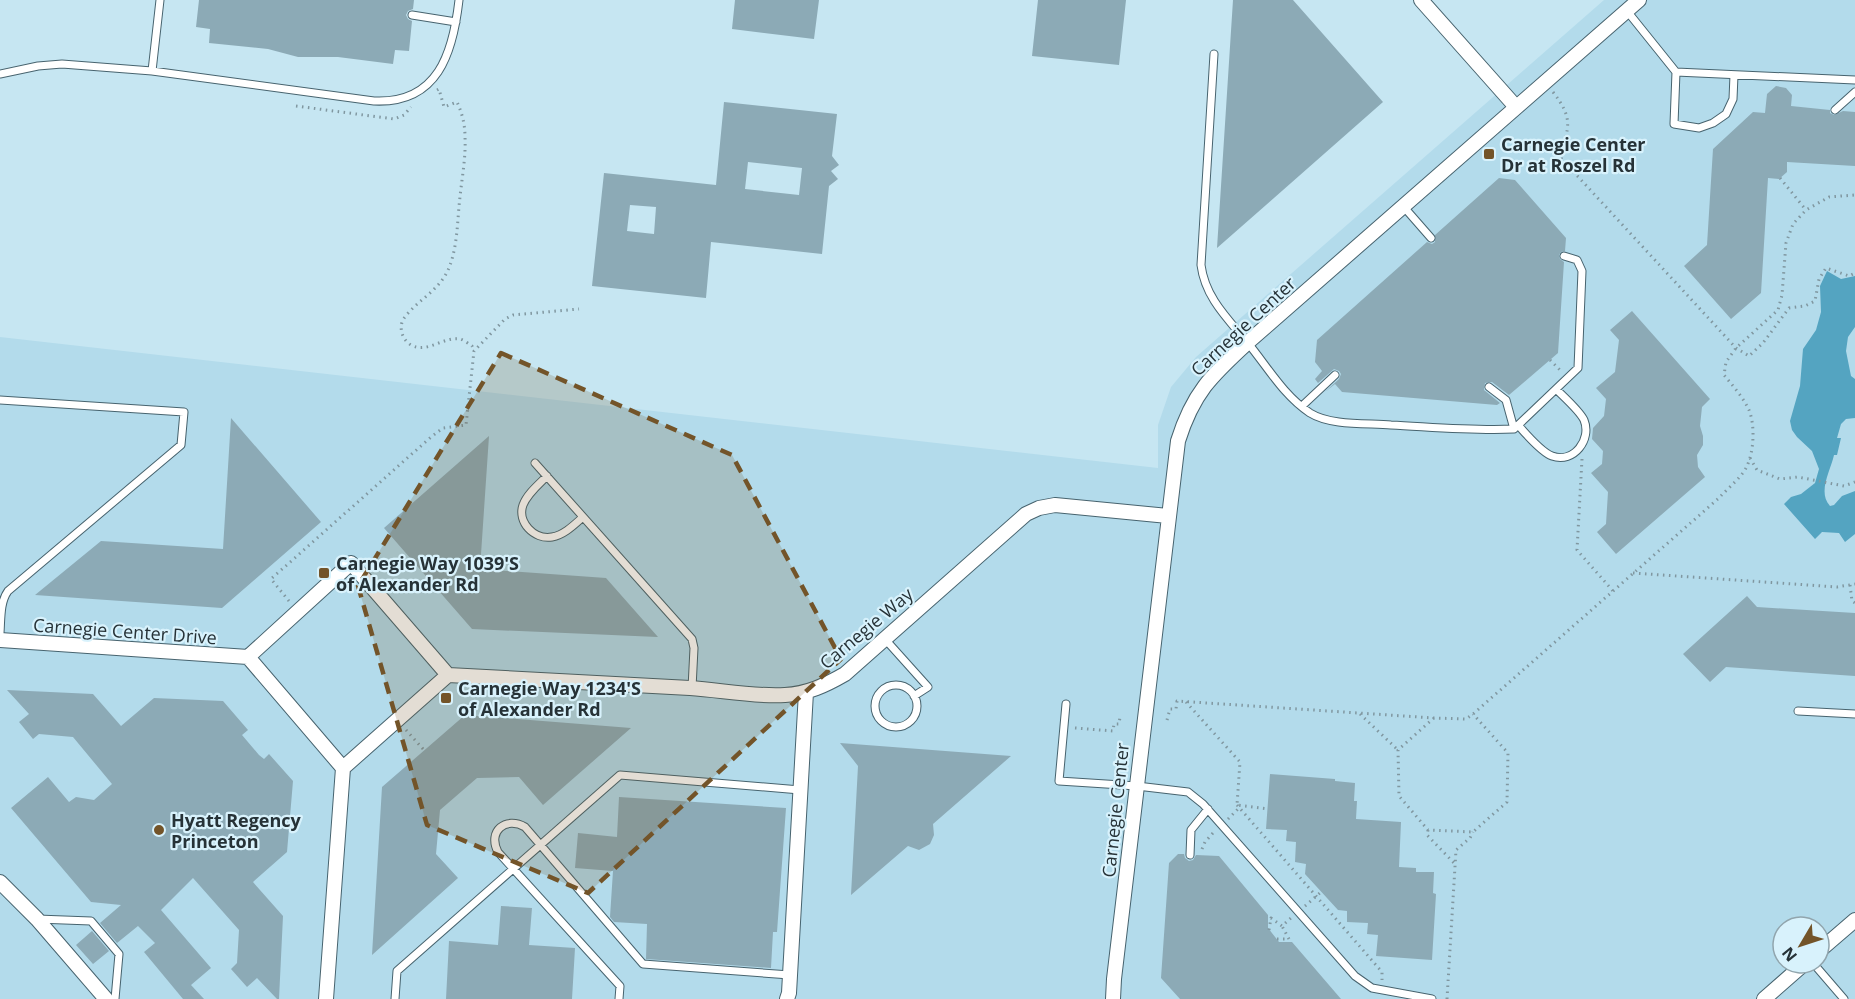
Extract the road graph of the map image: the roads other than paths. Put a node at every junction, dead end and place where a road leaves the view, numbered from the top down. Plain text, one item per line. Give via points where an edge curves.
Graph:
1 (160, 0) edge
2 (459, 0) edge
3 (1421, 0) edge
4 (1639, 0) edge
5 (1627, 11) junction
6 (412, 15) dead end
7 (456, 22) junction
8 (1214, 54) dead end
9 (152, 71) junction
10 (1676, 72) junction
11 (0, 74) edge
12 (1734, 75) junction
13 (1855, 80) edge
14 (1855, 92) edge
15 (1516, 107) junction
16 (1835, 110) dead end
17 (1403, 206) junction
18 (1431, 238) dead end
19 (1564, 256) dead end
20 (1247, 343) junction
21 (1335, 375) dead end
22 (1489, 387) dead end
23 (1556, 389) junction
24 (0, 400) edge
25 (1302, 406) junction
26 (1516, 427) junction
27 (534, 463) dead end
28 (547, 476) junction
29 (1168, 516) junction
30 (583, 517) junction
31 (0, 633) edge
32 (884, 638) junction
33 (0, 640) edge
34 (248, 657) junction
35 (448, 675) junction
36 (692, 688) junction
37 (806, 692) junction
38 (914, 696) junction
39 (1066, 704) dead end
40 (1798, 711) dead end
41 (1855, 714) edge
42 (343, 768) junction
43 (1137, 786) junction
44 (800, 790) junction
45 (1209, 809) junction
46 (541, 845) junction
47 (1190, 855) dead end
48 (513, 868) junction
49 (0, 882) edge
50 (37, 919) junction
51 (1855, 920) edge
52 (1831, 941) edge
53 (790, 975) junction
54 (1791, 975) edge
55 (1823, 975) edge
56 (106, 999) edge
57 (115, 999) edge
58 (326, 999) edge
59 (395, 999) edge
60 (619, 999) edge
61 (787, 999) edge
62 (1113, 999) edge
63 (1432, 999) edge
64 (1764, 999) edge
65 (1844, 999) edge

1 - 9 lane
2 - 7 lane
3 - 15 street
4 - 5 street, Carnegie Center
5 - 10 lane
5 - 15 street, Carnegie Center
6 - 7 lane
7 - 9 lane via 439,72 422,88 394,101
8 - 20 lane via 1201,265 1211,296
9 - 11 lane via 56,64
10 - 12 lane
10 - 12 lane via 1674,124 1699,128 1726,114 1733,99
12 - 13 lane
14 - 16 lane
15 - 17 street, Carnegie Center
17 - 18 lane
17 - 20 street, Carnegie Center
19 - 23 lane via 1577,260 1582,271 1578,368
20 - 25 lane
20 - 29 street, Carnegie Center via 1212,376 1185,417
21 - 25 lane
22 - 26 lane via 1506,400
23 - 26 lane
23 - 26 lane via 1584,418 1587,434 1574,453 1552,456
24 - 31 lane via 184,412 181,445 3,596
25 - 26 lane via 1312,414 1337,422 1483,431
27 - 28 lane
28 - 30 lane
28 - 30 lane via 523,504 521,515 527,528 538,536 551,538
29 - 32 street, Carnegie Way via 1055,505 1039,508 1017,521
29 - 43 street, Carnegie Center
30 - 36 lane via 692,639
32 - 37 street, Carnegie Way via 845,674
32 - 38 lane via 928,687
33 - 34 street, Carnegie Center Drive
34 - 35 street via 351,563
34 - 42 street
35 - 36 street, Carnegie Way
35 - 42 street
36 - 37 street, Carnegie Way via 764,695
37 - 44 street
38 - 38 lane via 916,710 910,722 890,726 879,718 876,699 885,689 904,687
39 - 43 lane via 1059,781
40 - 41 lane
42 - 58 street
43 - 45 lane via 1188,792
43 - 62 street, Carnegie Center
44 - 46 lane via 620,775
44 - 53 street
45 - 47 lane via 1191,830
45 - 63 lane via 1355,976 1372,988
46 - 48 lane
46 - 48 lane via 517,823 507,823 498,829 494,845
46 - 53 lane via 643,964
48 - 59 lane via 397,971
48 - 60 lane via 620,986
49 - 50 street
50 - 56 street
50 - 57 lane via 91,921 119,954
51 - 52 street
53 - 61 street
54 - 64 street
55 - 65 lane

